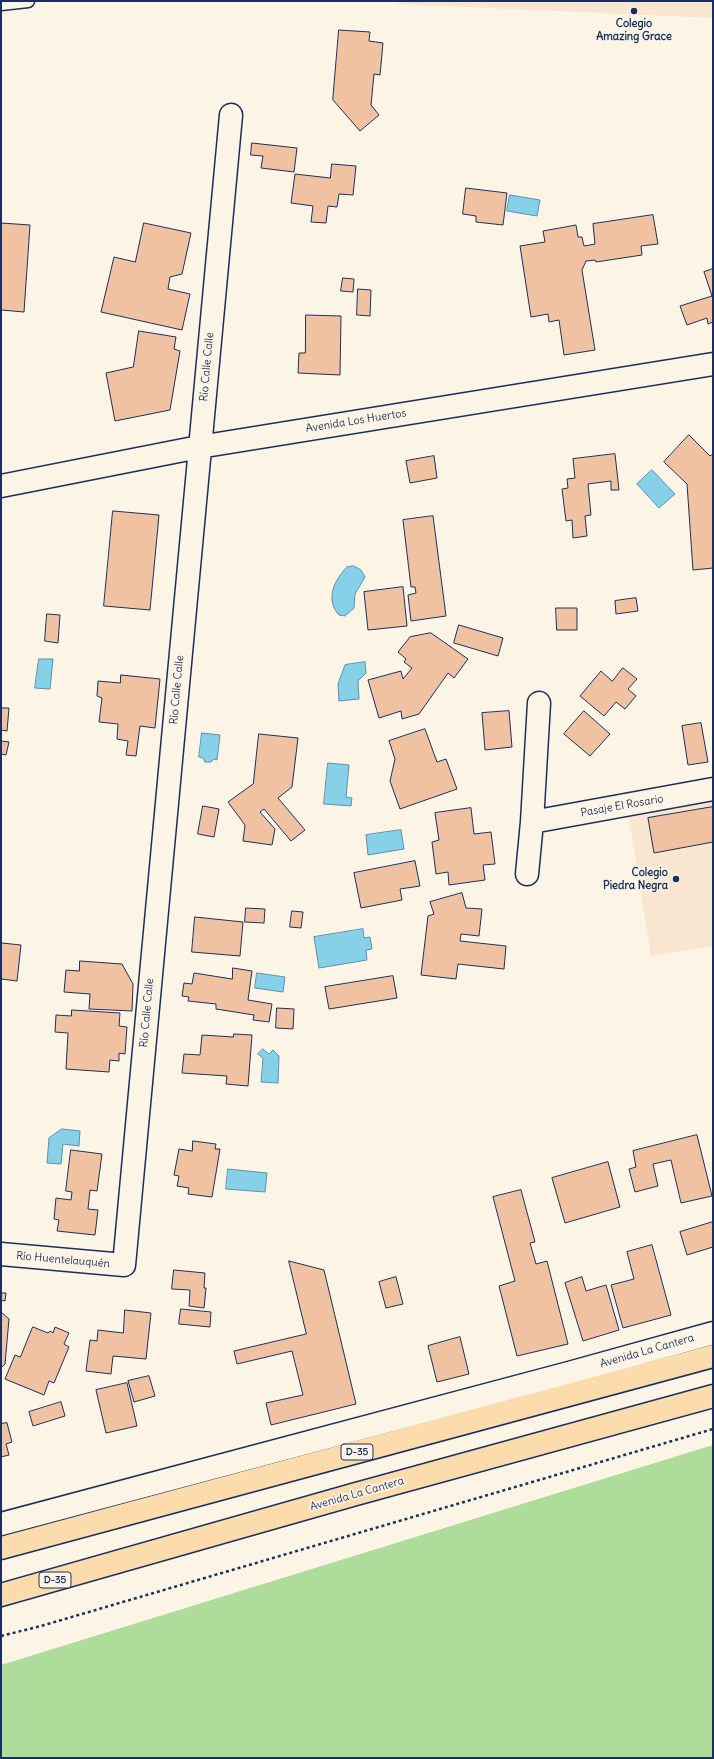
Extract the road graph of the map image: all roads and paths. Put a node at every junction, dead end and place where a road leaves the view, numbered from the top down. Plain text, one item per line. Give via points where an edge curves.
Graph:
1 (28, 1) edge
2 (1, 4) edge
3 (231, 115) dead end
4 (713, 364) edge
5 (199, 447) junction
6 (1, 486) edge
7 (539, 703) dead end
8 (713, 789) edge
9 (532, 822) junction
10 (527, 874) dead end
11 (1, 1254) edge
12 (124, 1265) joint
13 (713, 1333) edge
14 (713, 1356) edge
15 (713, 1396) edge
16 (713, 1429) edge
17 (1, 1524) edge
18 (1, 1548) edge
19 (1, 1595) edge
20 (1, 1636) edge

1 - 2 lane
3 - 5 street, Río Calle Calle
4 - 5 street, Avenida Los Huertos
5 - 6 street, Avenida Los Huertos
5 - 12 street, Río Calle Calle
7 - 9 street
8 - 9 street, Pasaje El Rosario
9 - 10 street
11 - 12 street, Río Huentelauquén
13 - 17 street, Avenida La Cantera
14 - 18 highway, Avenida La Cantera / D-35
15 - 19 highway, Avenida La Cantera / D-35
16 - 20 path

